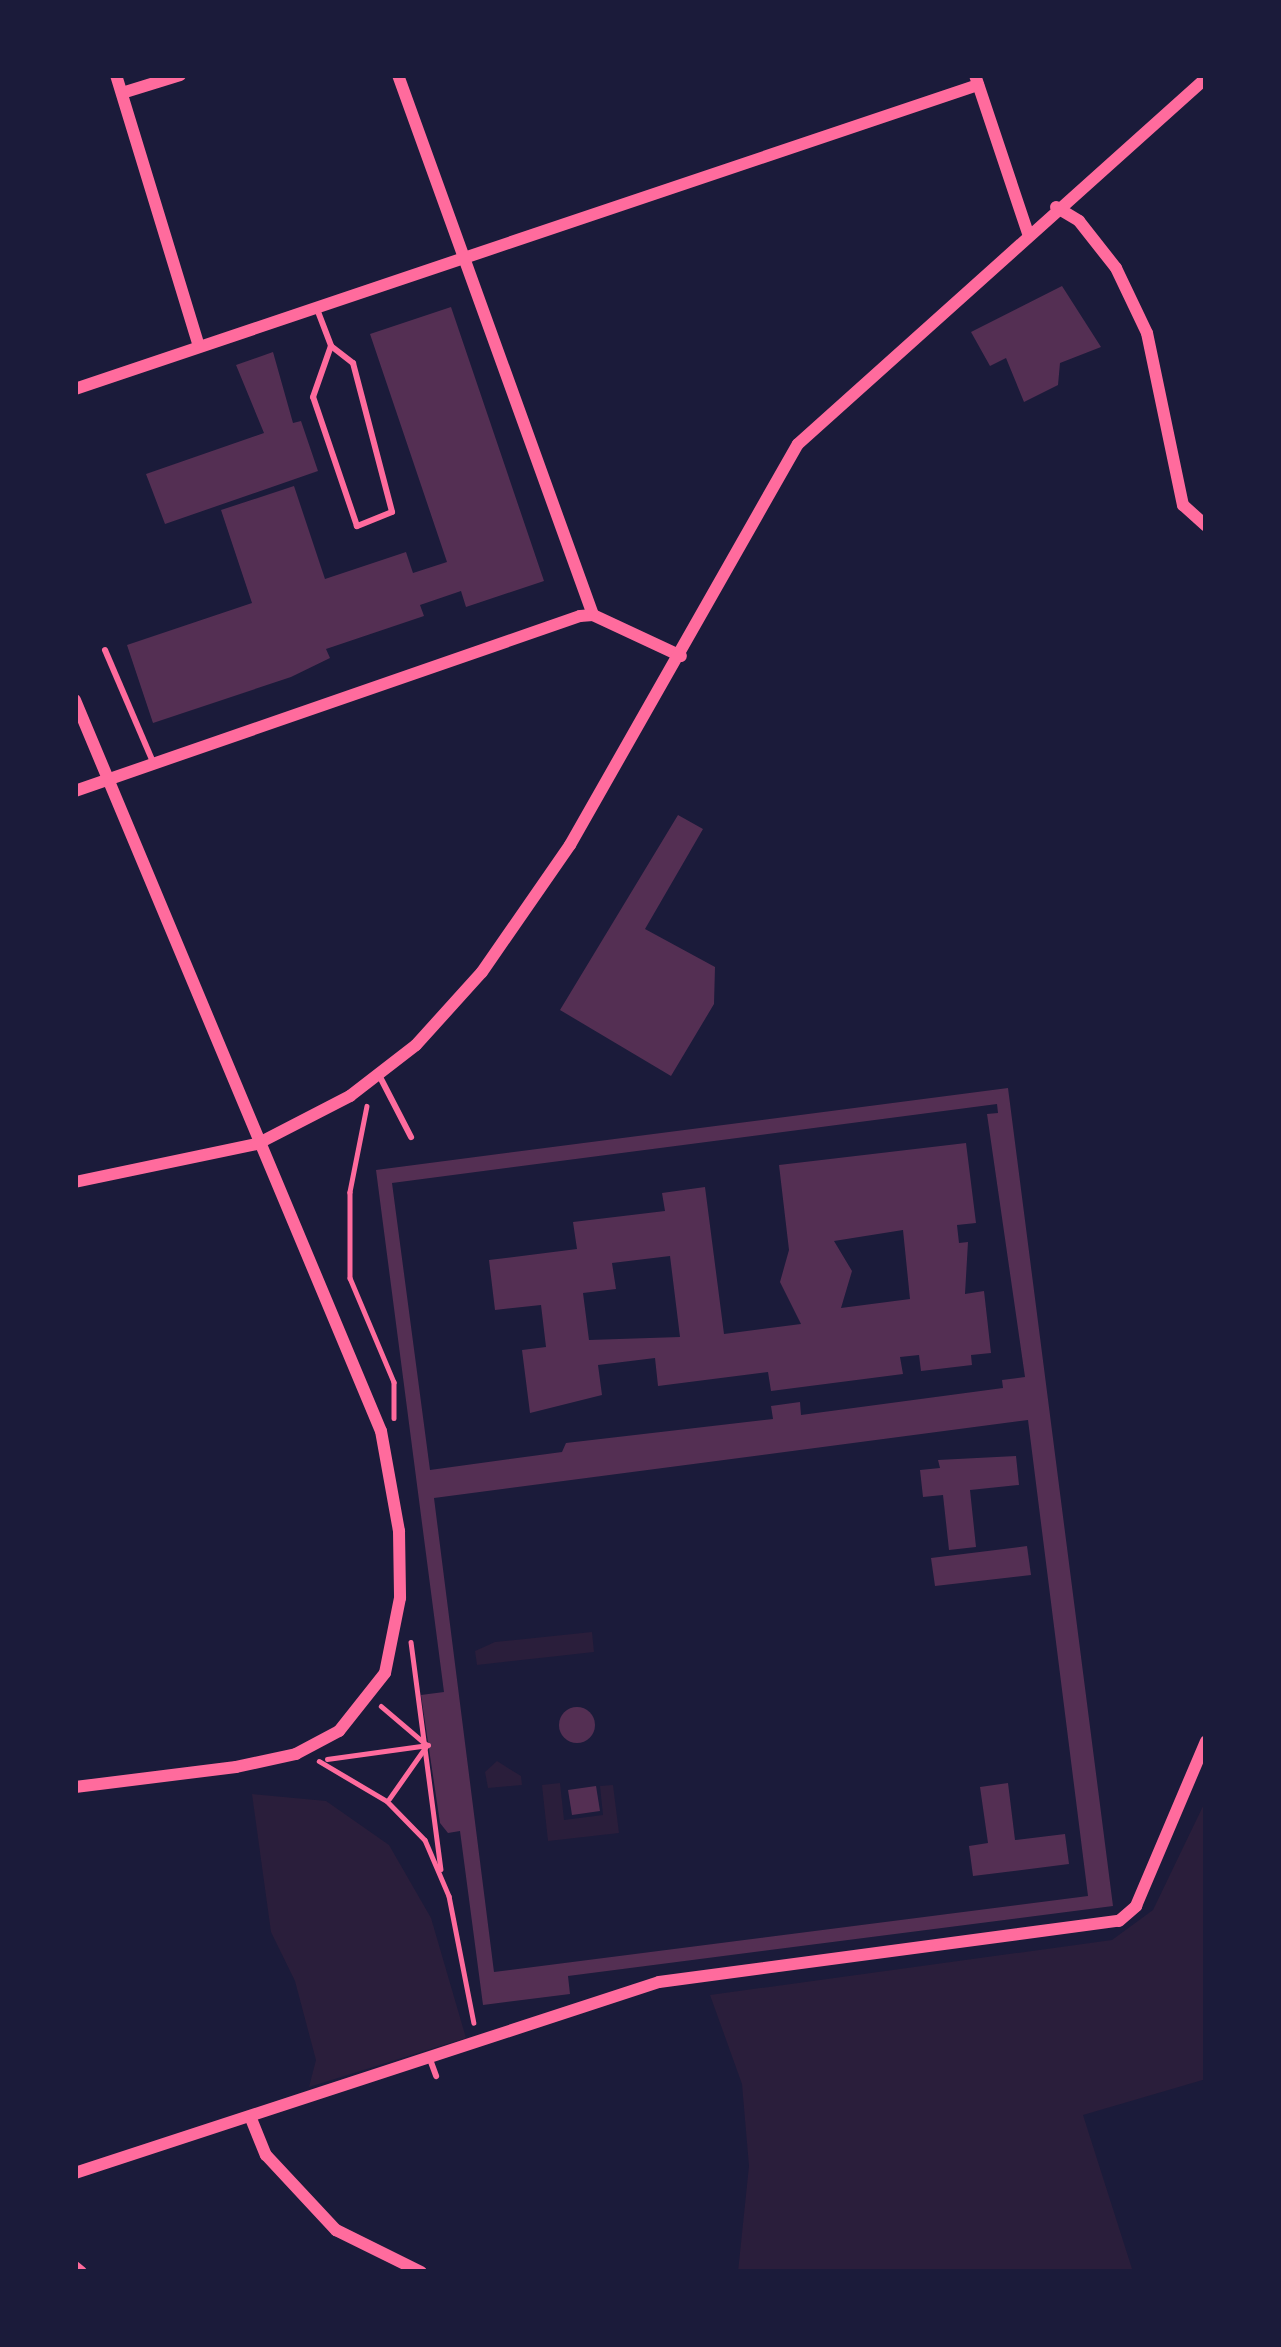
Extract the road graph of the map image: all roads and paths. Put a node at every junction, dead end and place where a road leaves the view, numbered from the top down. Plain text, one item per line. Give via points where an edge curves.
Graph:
1 (116, 75) edge
2 (180, 75) edge
3 (398, 75) edge
4 (1206, 78) edge
5 (976, 80) edge
6 (122, 94) junction
7 (1056, 207) junction
8 (1028, 233) junction
9 (463, 258) junction
10 (316, 305) junction
11 (198, 344) junction
12 (331, 346) junction
13 (75, 389) edge
14 (1206, 526) edge
15 (593, 615) junction
16 (106, 650) dead end
17 (680, 656) junction
18 (75, 700) edge
19 (154, 766) junction
20 (109, 781) junction
21 (75, 791) edge
22 (379, 1075) junction
23 (411, 1137) dead end
24 (257, 1144) junction
25 (75, 1182) edge
26 (371, 1698) junction
27 (1206, 1742) edge
28 (428, 1745) junction
29 (75, 1787) edge
30 (388, 1801) junction
31 (441, 1869) junction
32 (478, 2046) junction
33 (431, 2062) junction
34 (436, 2076) dead end
35 (252, 2121) junction
36 (75, 2174) edge
37 (421, 2272) edge

1 - 6 street
2 - 6 street
3 - 9 street
4 - 7 street
5 - 8 street
5 - 9 street
6 - 11 street
7 - 8 street
7 - 14 street via 1106,255 1147,333 1183,505
8 - 17 street via 798,444
9 - 10 street
9 - 15 street
10 - 11 street
10 - 12 lane
11 - 13 street
12 - 12 lane via 353,363 392,512 357,526 313,397
15 - 17 street
15 - 19 street
16 - 19 lane
17 - 22 street via 500,950 440,1021
18 - 20 street
19 - 20 street
20 - 21 street
20 - 24 street
22 - 23 lane
22 - 24 street
24 - 25 street
24 - 26 street via 365,1390 393,1483 400,1598 389,1660
26 - 28 path
26 - 29 street via 339,1731 296,1754
27 - 32 street via 1136,1906 1119,1921 688,1976
28 - 30 path
28 - 30 path via 318,1760
28 - 31 path
30 - 31 path
31 - 32 path
32 - 33 street
33 - 34 lane
33 - 35 street
35 - 36 street
35 - 37 street via 266,2155 336,2230

